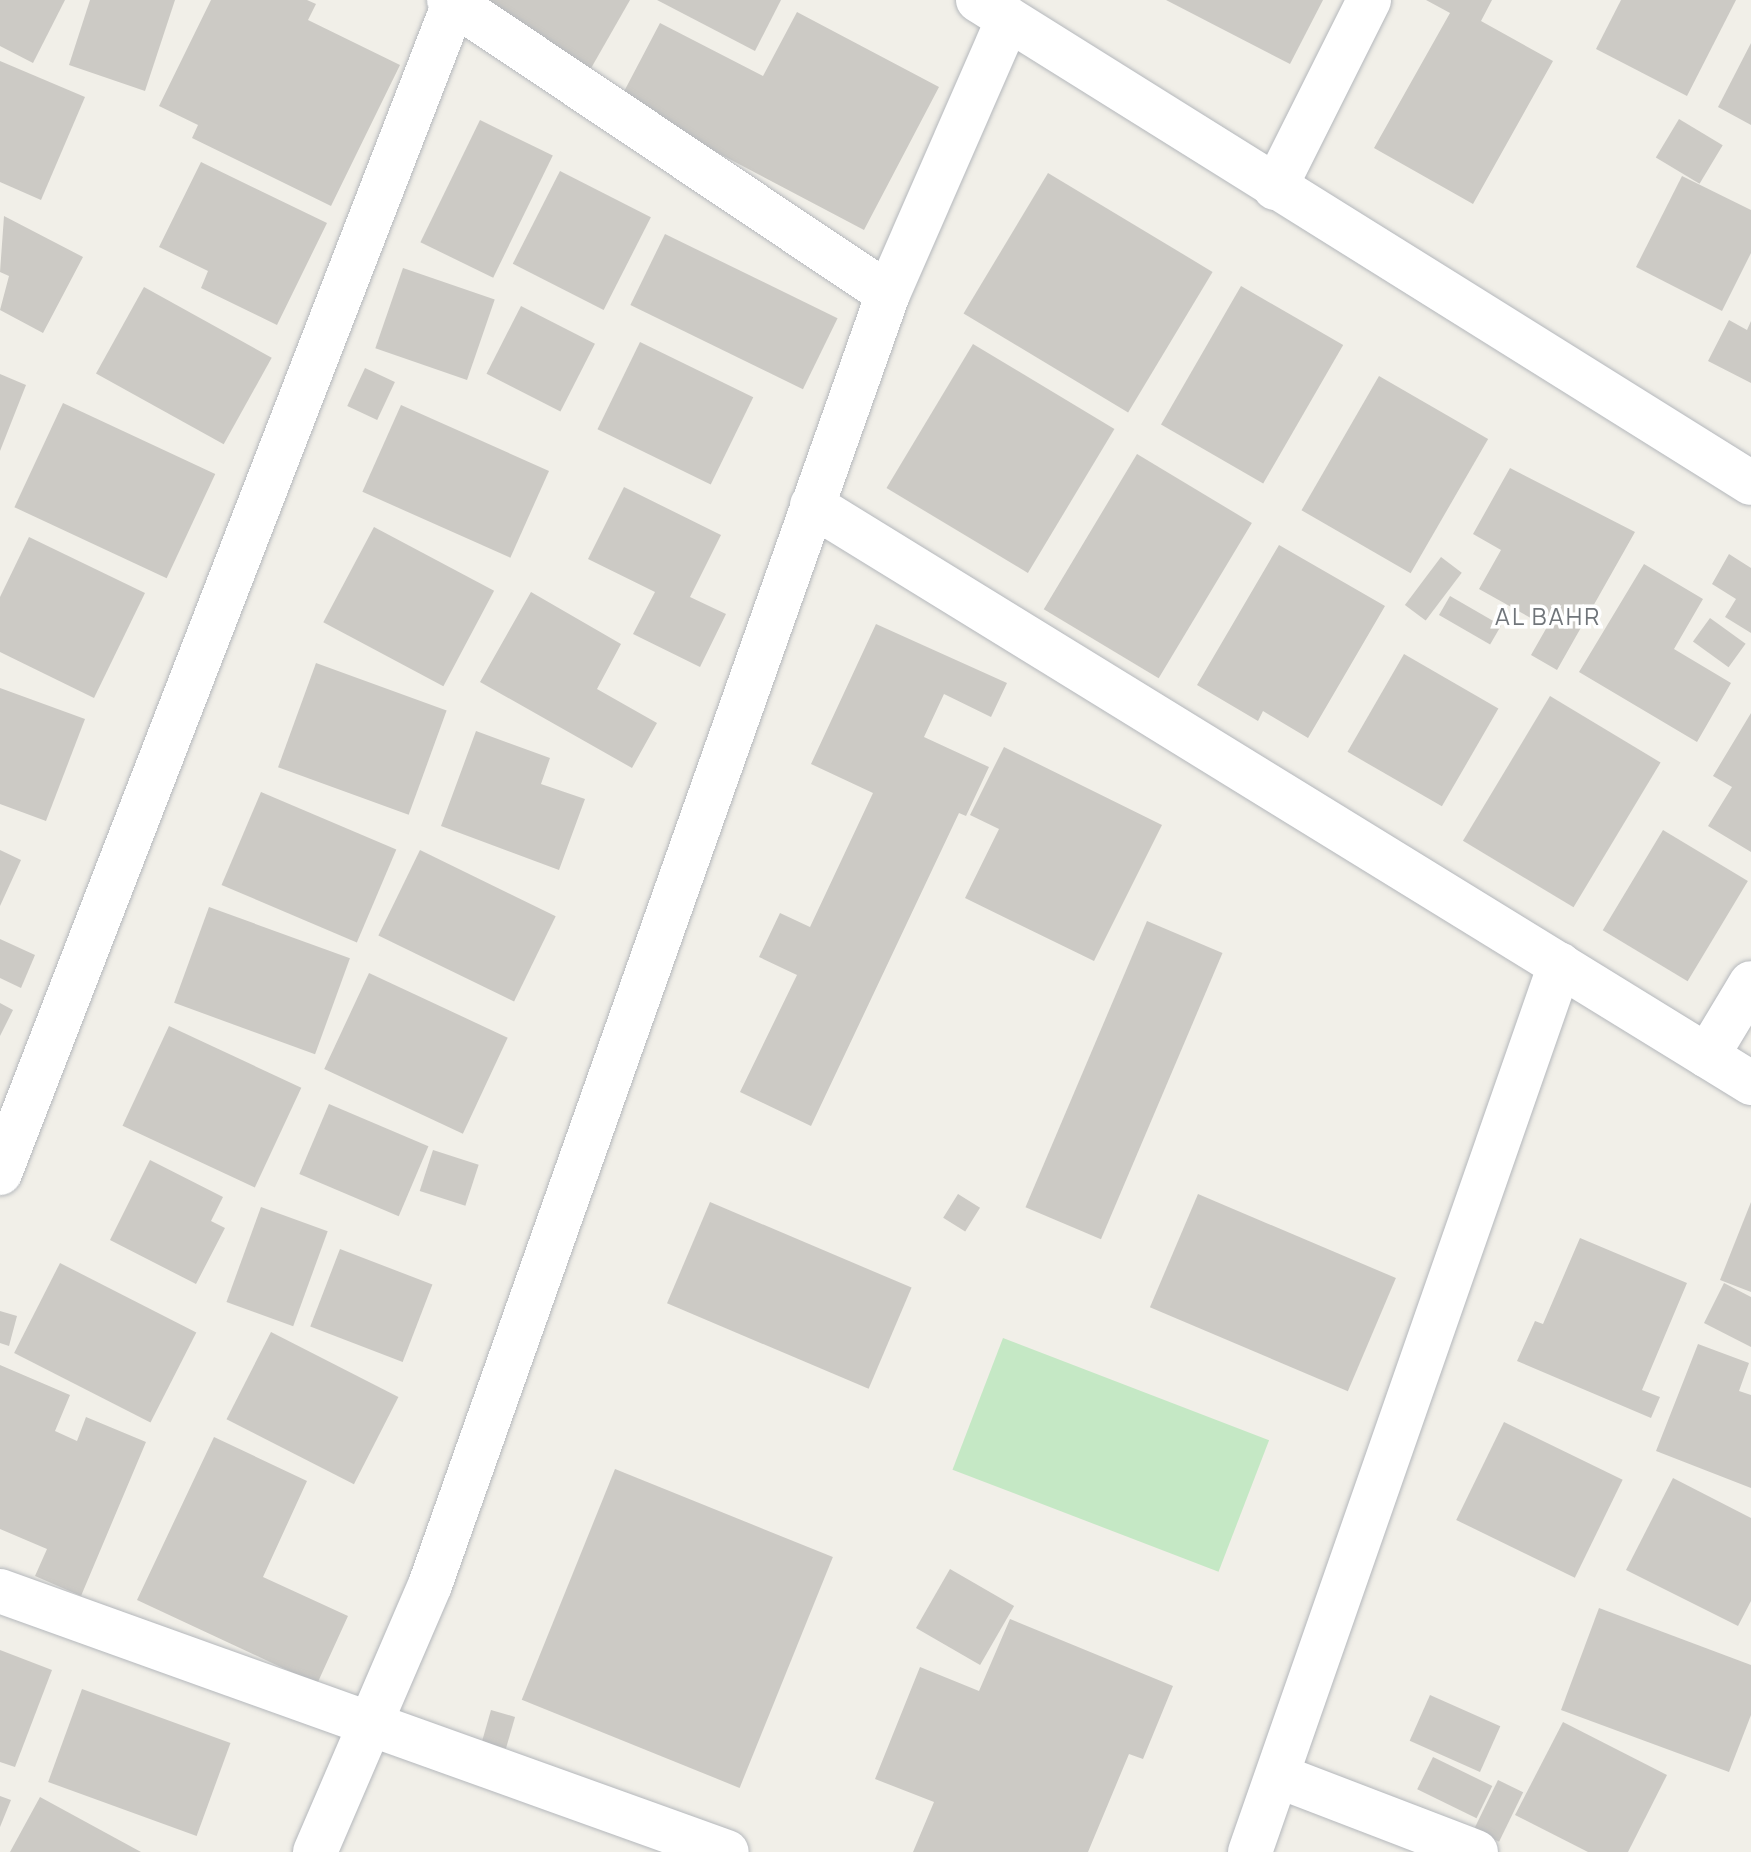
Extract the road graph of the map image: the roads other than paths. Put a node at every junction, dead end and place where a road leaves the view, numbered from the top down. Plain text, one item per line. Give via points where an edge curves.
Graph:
1 (1369, 0) edge
2 (452, 1) edge
3 (993, 10) edge
4 (1275, 188) junction
5 (888, 294) junction
6 (1751, 483) edge
7 (812, 505) junction
8 (1560, 965) junction
9 (1751, 983) edge
10 (1707, 1056) junction
11 (1751, 1083) edge
12 (0, 1173) edge
13 (0, 1591) edge
14 (374, 1727) junction
15 (1278, 1776) junction
16 (315, 1852) edge
17 (727, 1852) edge
18 (1250, 1852) edge
19 (1476, 1852) edge

1 - 4 street
2 - 5 street
2 - 12 street
3 - 4 street
3 - 5 street
4 - 6 street
5 - 7 street
7 - 8 street
7 - 14 street via 436,1570
8 - 10 street
8 - 15 street
9 - 10 street
10 - 11 street
13 - 14 street
14 - 16 street
14 - 17 street
15 - 18 street
15 - 19 street

